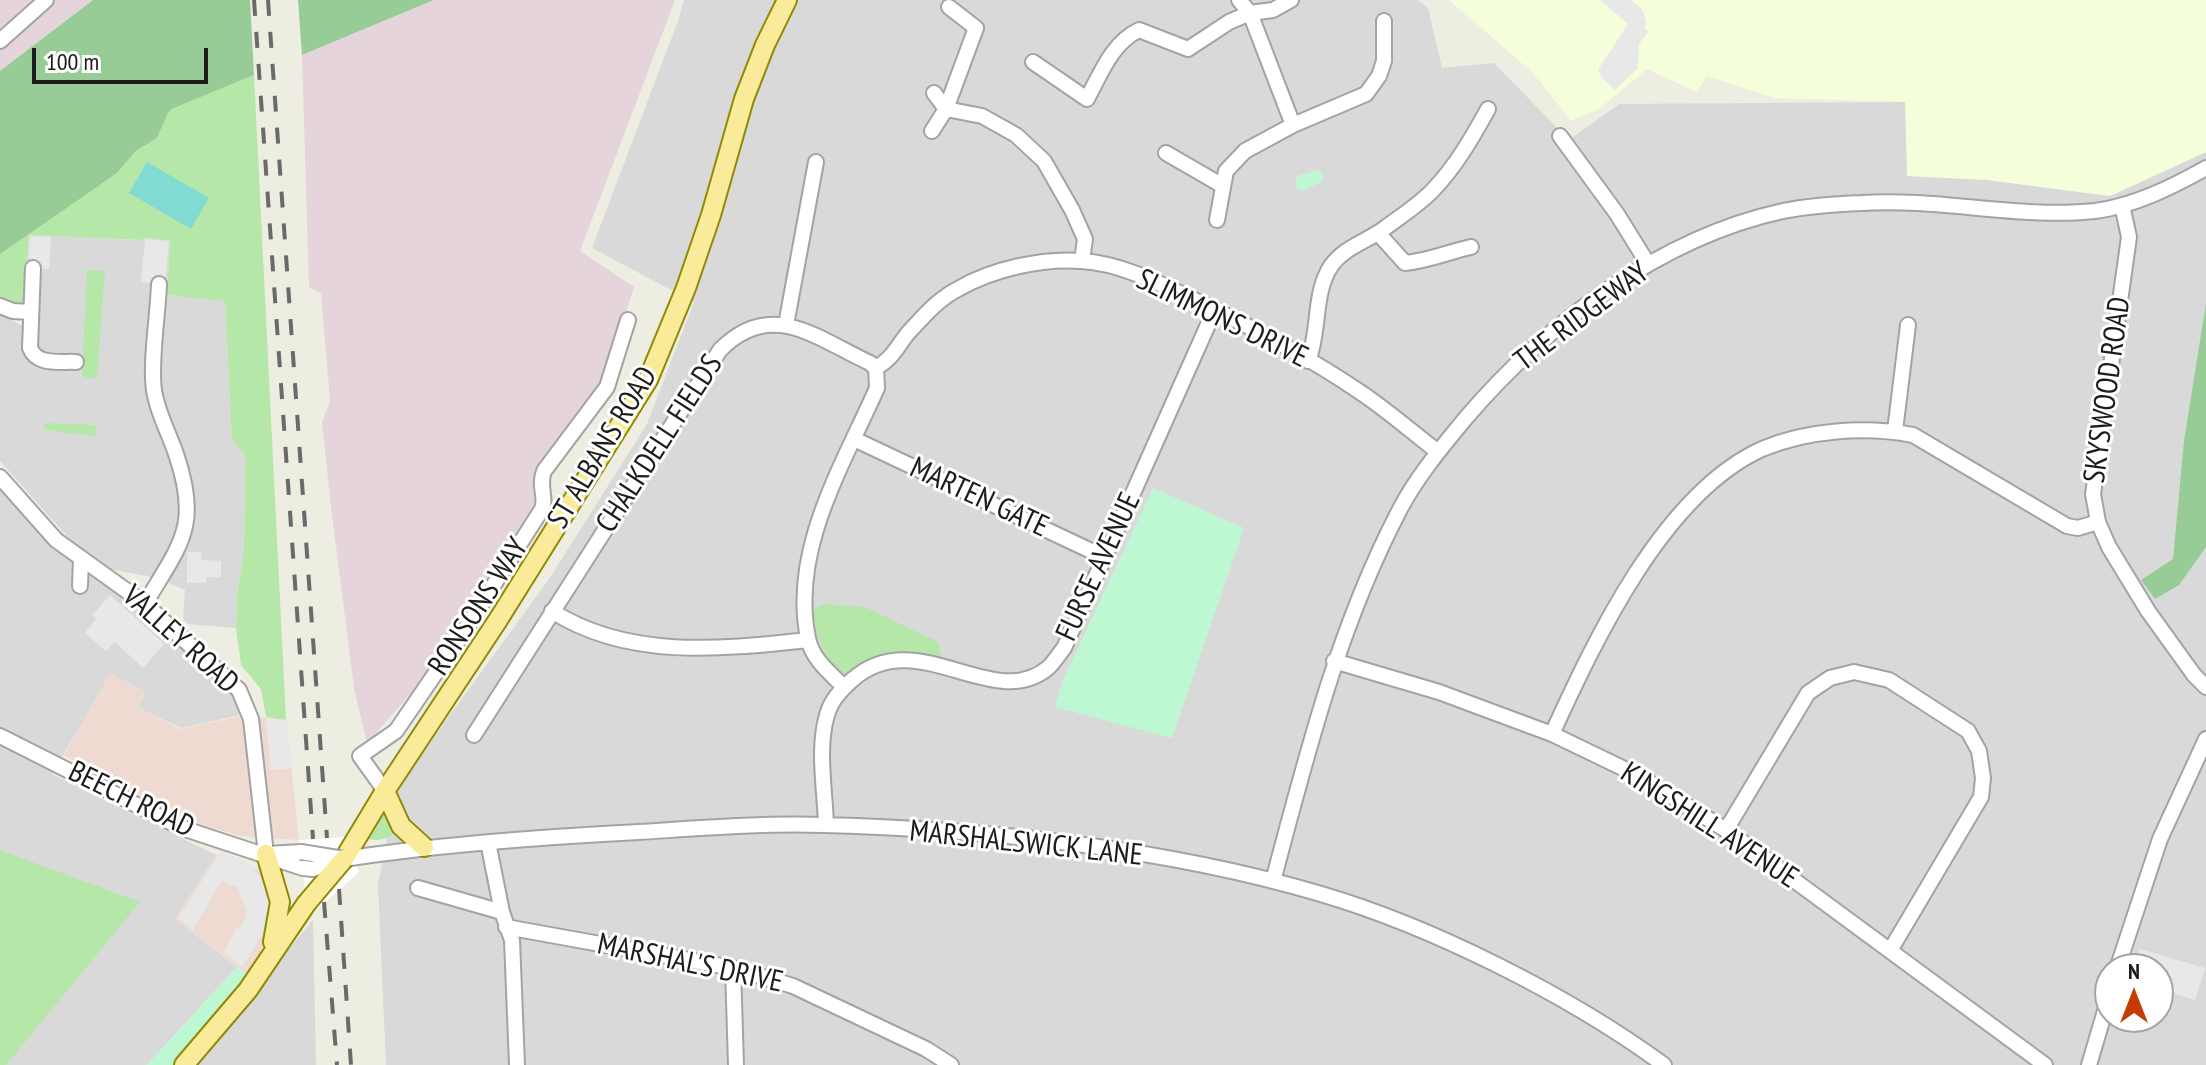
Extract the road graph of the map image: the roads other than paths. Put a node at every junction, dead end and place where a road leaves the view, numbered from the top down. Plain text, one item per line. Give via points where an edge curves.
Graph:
1 (46, 0) edge
2 (787, 0) edge
3 (1239, 0) edge
4 (1291, 0) edge
5 (949, 7) dead end
6 (1250, 13) junction
7 (1384, 21) dead end
8 (0, 41) edge
9 (1033, 62) dead end
10 (934, 93) dead end
11 (946, 109) junction
12 (1488, 109) dead end
13 (1293, 125) junction
14 (932, 131) dead end
15 (1560, 136) dead end
16 (1166, 153) dead end
17 (816, 162) dead end
18 (2206, 168) edge
19 (1223, 186) junction
20 (2122, 205) junction
21 (1217, 220) dead end
22 (1378, 233) junction
23 (1471, 247) dead end
24 (1082, 261) junction
25 (1648, 264) junction
26 (33, 268) dead end
27 (159, 284) dead end
28 (0, 306) edge
29 (1215, 309) junction
30 (31, 312) junction
31 (628, 320) dead end
32 (786, 325) junction
33 (1908, 325) dead end
34 (1308, 361) junction
35 (76, 362) dead end
36 (876, 368) junction
37 (1895, 431) junction
38 (854, 439) junction
39 (1438, 452) junction
40 (0, 477) edge
41 (2098, 522) junction
42 (1104, 557) junction
43 (81, 558) junction
44 (80, 586) dead end
45 (145, 604) junction
46 (552, 611) junction
47 (808, 640) junction
48 (1334, 661) junction
49 (844, 687) junction
50 (2206, 687) edge
51 (1552, 734) junction
52 (474, 735) dead end
53 (0, 736) edge
54 (2204, 749) edge
55 (385, 791) junction
56 (826, 825) junction
57 (1726, 830) junction
58 (488, 842) junction
59 (424, 847) junction
60 (266, 854) junction
61 (350, 854) junction
62 (1273, 881) junction
63 (418, 888) dead end
64 (502, 912) junction
65 (506, 927) junction
66 (1891, 949) junction
67 (2122, 953) edge
68 (269, 956) junction
69 (733, 968) junction
70 (2098, 1033) edge
71 (184, 1065) edge
72 (517, 1065) edge
73 (736, 1065) edge
74 (951, 1065) edge
75 (1664, 1065) edge
76 (2045, 1065) edge
77 (2089, 1065) edge

1 - 8 street
2 - 55 main road, ST ALBANS ROAD via 744,99 711,215 648,380
3 - 6 street
4 - 6 street via 1273,10
5 - 11 street via 976,28
6 - 9 street via 1188,49 1139,30 1124,37 1087,99
6 - 13 street
7 - 13 street via 1384,61 1366,94
10 - 11 street
11 - 14 street
11 - 24 street via 982,116 1016,135 1044,161 1085,239
12 - 22 street via 1460,158 1432,192
13 - 19 street via 1245,151 1226,171
15 - 25 street
16 - 19 street
17 - 32 street
18 - 20 street, THE RIDGEWAY
19 - 21 street
20 - 25 street, THE RIDGEWAY via 2058,212 1878,202 1783,211
20 - 41 street, SKYSWOOD ROAD via 2129,237 2093,494
22 - 23 street via 1405,263
22 - 34 street via 1349,248 1331,267
24 - 29 street, SLIMMONS DRIVE via 1112,266
24 - 36 street, SLIMMONS DRIVE via 1034,264 958,289 939,301 892,357
25 - 39 street, THE RIDGEWAY via 1531,349
26 - 30 street
27 - 45 street via 154,390 187,507 177,553
28 - 30 street
29 - 34 street, SLIMMONS DRIVE
29 - 42 street, FURSE AVENUE
30 - 35 street via 33,356
31 - 55 street, RONSONS WAY via 607,387 544,471 542,509 396,731 360,756
32 - 36 street, CHALKDELL FIELDS
32 - 46 street, CHALKDELL FIELDS via 756,325 736,333 720,350
33 - 37 street
34 - 39 street, SLIMMONS DRIVE via 1361,393
36 - 38 street via 877,388
37 - 41 street via 1928,442 2067,526
37 - 51 street via 1800,437 1762,450 1696,496 1627,587
38 - 42 street, MARTEN GATE
38 - 47 street via 826,500 808,561
39 - 48 street, THE RIDGEWAY via 1400,508
40 - 43 street, VALLEY ROAD via 56,540
41 - 50 street, SKYSWOOD ROAD via 2148,611
42 - 49 street, FURSE AVENUE via 1064,648 1047,668 1024,679 999,682 914,659 885,662
43 - 44 street
43 - 45 street, VALLEY ROAD
45 - 60 street, VALLEY ROAD via 247,703
46 - 47 street via 572,624 637,644 725,648
46 - 52 street, CHALKDELL FIELDS
47 - 49 street via 818,661
48 - 51 street, KINGSHILL AVENUE
48 - 62 street, THE RIDGEWAY
49 - 56 street, FURSE AVENUE via 827,713 823,737
51 - 57 street, KINGSHILL AVENUE via 1637,775
53 - 60 street, BEECH ROAD via 182,828
54 - 67 street via 2160,839
55 - 59 main road via 401,826
55 - 61 main road, ST ALBANS ROAD
56 - 58 street, MARSHALSWICK LANE
56 - 62 street, MARSHALSWICK LANE via 1073,844
57 - 66 street, KINGSHILL AVENUE
57 - 66 street via 1793,714 1808,693 1830,678 1854,672 1889,680 1968,731 1979,751 1981,797
58 - 59 street, MARSHALSWICK LANE
58 - 64 street
59 - 61 street, MARSHALSWICK LANE
60 - 61 street, BEECH ROAD, bridge
60 - 61 street, BEECH ROAD, bridge via 313,869
60 - 68 main road via 280,902
61 - 68 main road, ST ALBANS ROAD, bridge
62 - 75 street, MARSHALSWICK LANE via 1370,911 1463,950 1574,1008
63 - 64 street
64 - 65 street
65 - 69 street, MARSHAL'S DRIVE
65 - 72 street via 512,940
66 - 76 street, KINGSHILL AVENUE
68 - 71 main road via 248,990
69 - 73 street
69 - 74 street, MARSHAL'S DRIVE via 793,986
70 - 77 street

